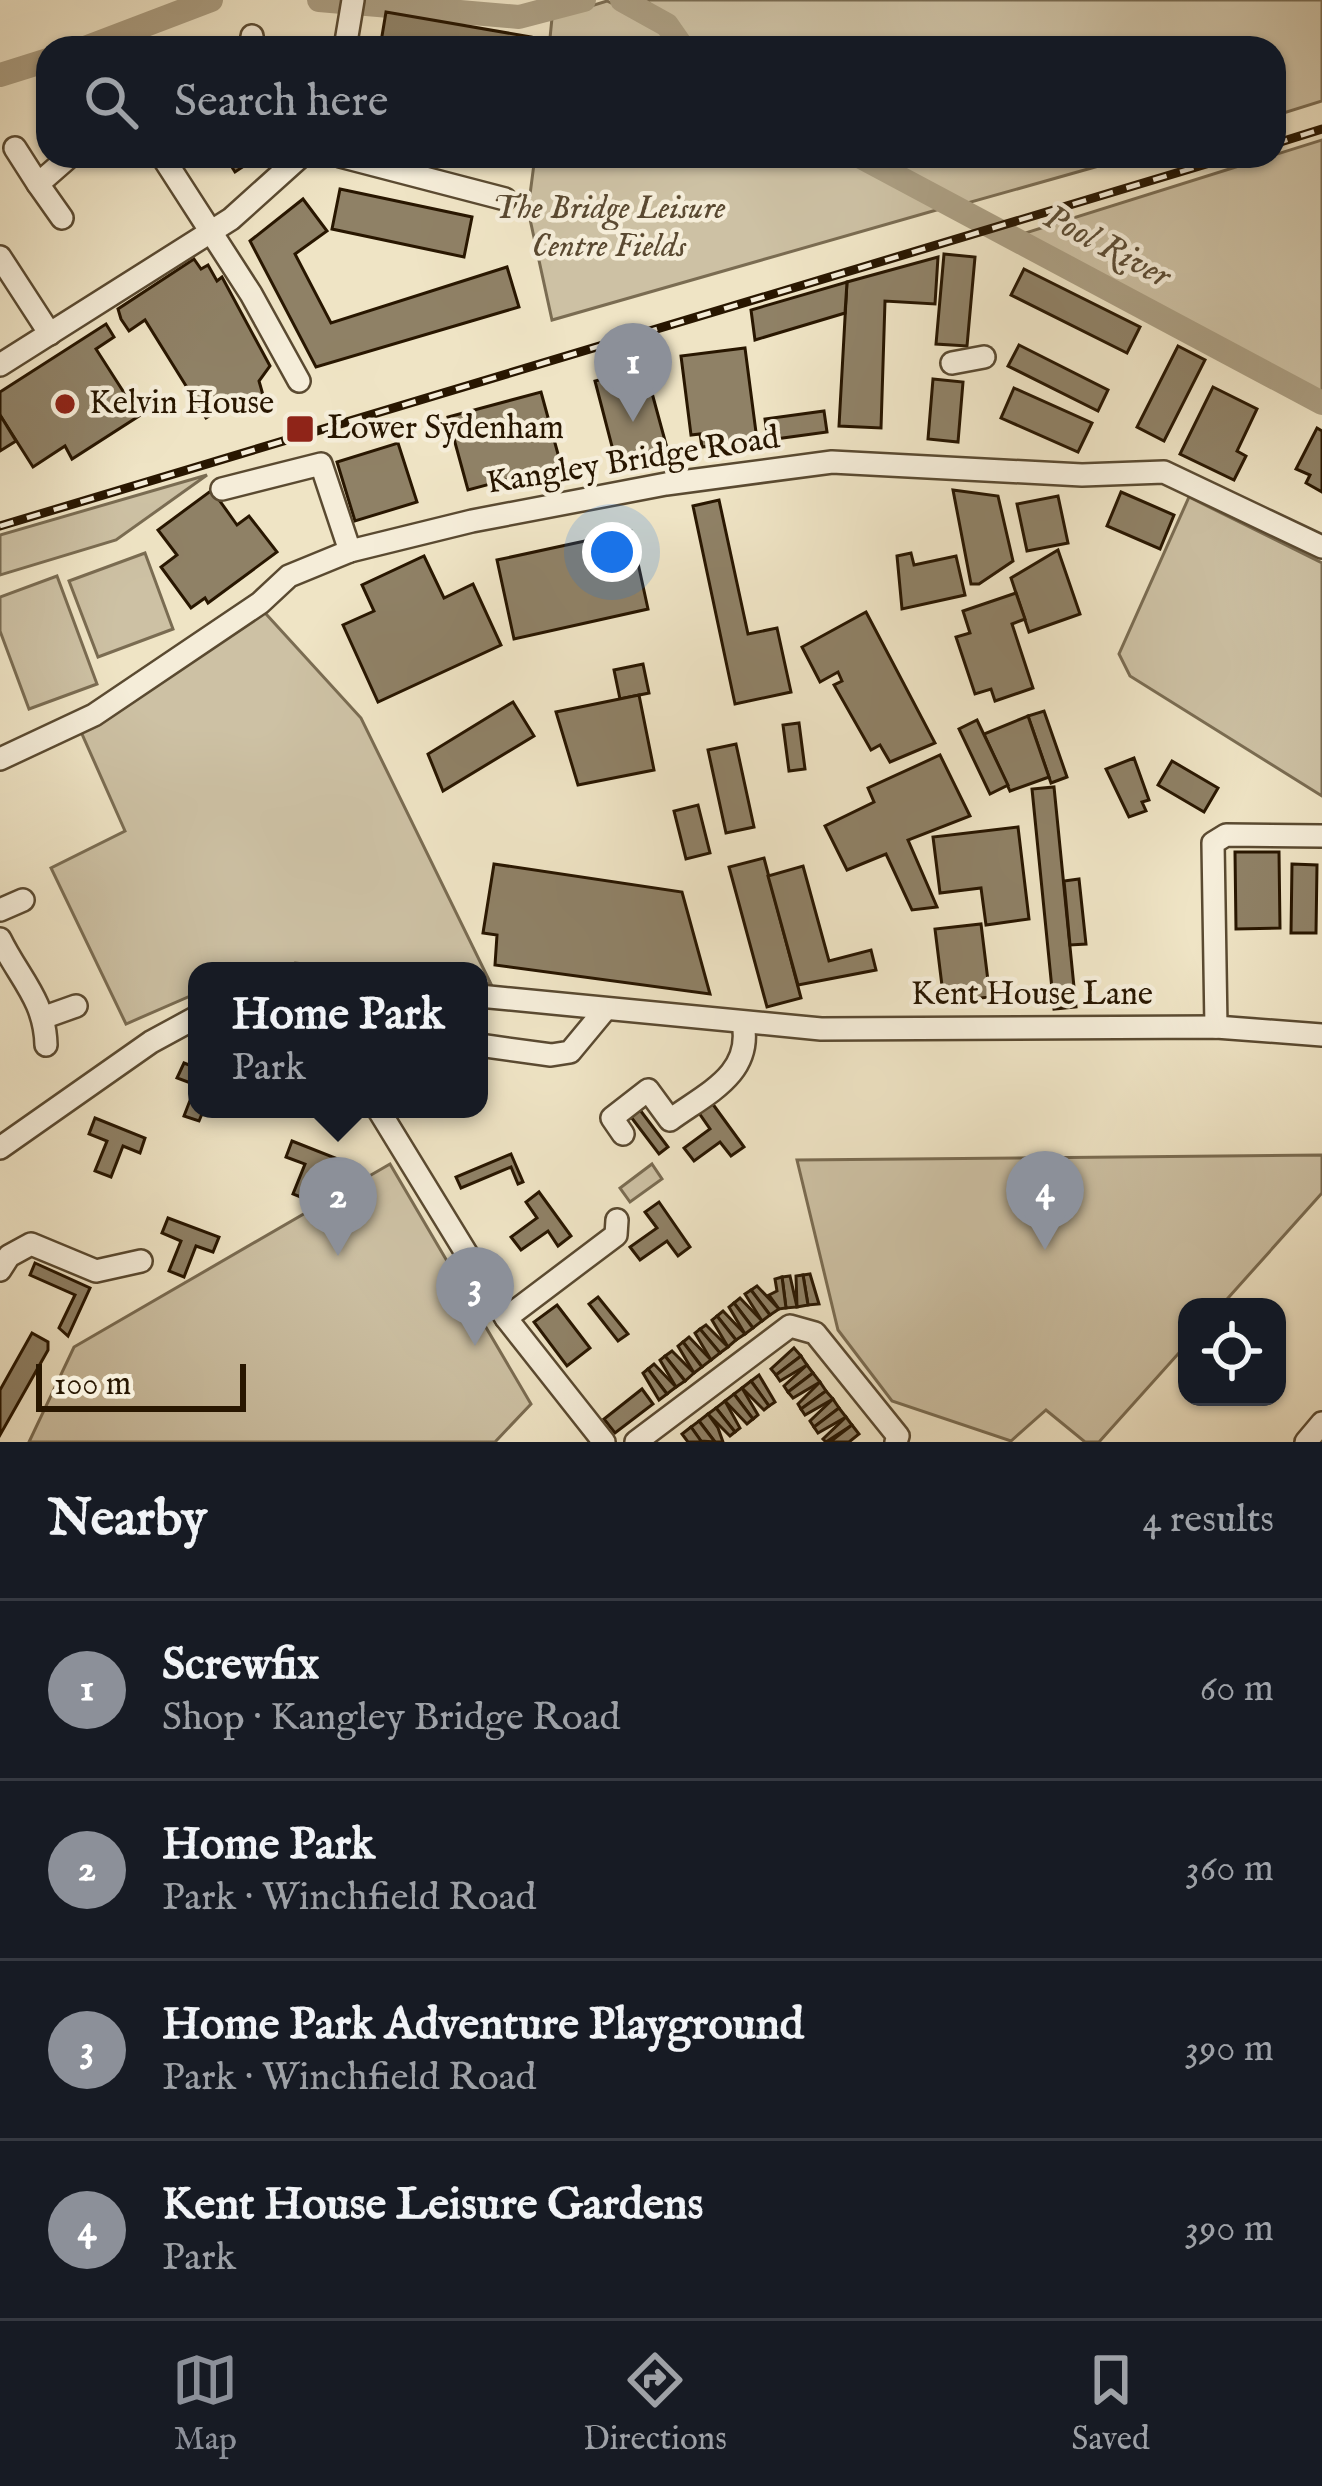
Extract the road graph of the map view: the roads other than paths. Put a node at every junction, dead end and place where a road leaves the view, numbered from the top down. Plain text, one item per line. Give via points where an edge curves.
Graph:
1 (353, 6) edge
2 (347, 36) edge
3 (15, 148) dead end
4 (56, 168) edge
5 (169, 168) edge
6 (290, 168) edge
7 (386, 168) edge
8 (38, 184) junction
9 (505, 199) dead end
10 (62, 218) dead end
11 (212, 231) junction
12 (0, 257) edge
13 (50, 334) junction
14 (984, 357) dead end
15 (952, 363) dead end
16 (0, 365) edge
17 (299, 381) dead end
18 (222, 489) dead end
19 (1322, 547) edge
20 (350, 551) junction
21 (0, 759) edge
22 (1322, 836) edge
23 (23, 899) dead end
24 (0, 910) edge
25 (0, 940) edge
26 (488, 997) edge
27 (76, 1006) dead end
28 (604, 1011) junction
29 (45, 1017) junction
30 (188, 1022) edge
31 (743, 1023) junction
32 (1216, 1027) junction
33 (1322, 1035) edge
34 (46, 1045) dead end
35 (488, 1047) edge
36 (384, 1118) edge
37 (623, 1134) dead end
38 (0, 1148) edge
39 (617, 1220) dead end
40 (141, 1262) dead end
41 (0, 1270) edge
42 (506, 1318) junction
43 (1322, 1423) edge
44 (604, 1442) edge
45 (635, 1442) edge
46 (896, 1442) edge
47 (1306, 1442) edge

1 - 2 street
3 - 8 street
4 - 8 street
5 - 11 street
6 - 11 street
7 - 9 street
8 - 10 street
11 - 13 street
11 - 17 street
12 - 13 street
13 - 16 street
14 - 15 street
18 - 20 street via 321,464
19 - 20 street, Kangley Bridge Road via 1164,472 832,462 548,504
20 - 21 street, Kangley Bridge Road via 289,576 94,715
22 - 32 street via 1226,835 1213,843
23 - 24 street
25 - 29 street
26 - 28 street, Kent House Lane
27 - 29 street
28 - 31 street, Kent House Lane
28 - 35 street via 570,1052
29 - 34 street
30 - 38 street
31 - 32 street, Kent House Lane
31 - 37 street via 747,1046 732,1074 670,1120 648,1090 613,1118
32 - 33 street, Kent House Lane
36 - 42 street
39 - 42 street via 616,1235
40 - 41 street via 96,1271 31,1244
42 - 44 street
43 - 47 street
45 - 46 street via 790,1326 814,1333

